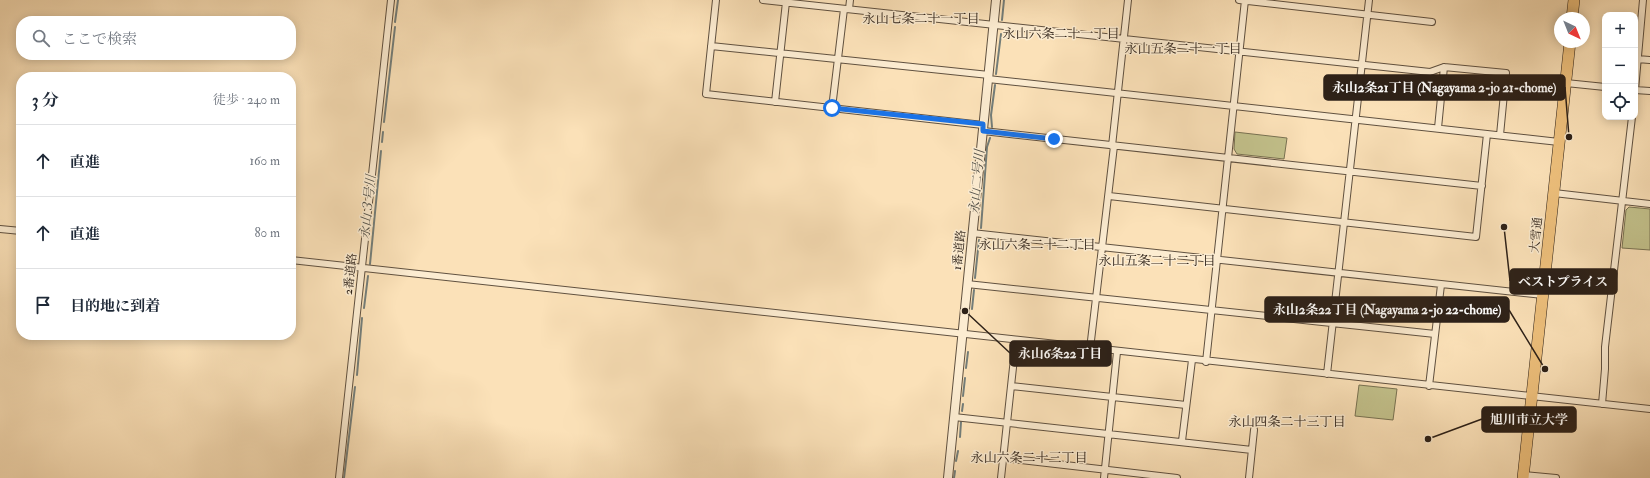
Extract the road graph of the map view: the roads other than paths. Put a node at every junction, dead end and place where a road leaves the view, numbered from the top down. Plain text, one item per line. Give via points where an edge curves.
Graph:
1 (391, 0) edge
2 (716, 0) edge
3 (763, 0) edge
4 (850, 0) edge
5 (996, 0) edge
6 (1128, 0) edge
7 (1243, 0) edge
8 (1369, 0) edge
9 (1574, 0) edge
10 (1643, 0) edge
11 (786, 2) junction
12 (846, 9) junction
13 (1573, 12) edge
14 (1367, 14) junction
15 (1432, 22) dead end
16 (994, 25) junction
17 (1124, 39) junction
18 (711, 46) junction
19 (1569, 48) edge
20 (1638, 49) edge
21 (1240, 52) junction
22 (780, 53) junction
23 (838, 59) junction
24 (1638, 59) edge
25 (1650, 60) edge
26 (1361, 65) junction
27 (1444, 67) junction
28 (988, 77) junction
29 (1566, 83) junction
30 (1602, 87) edge
31 (1638, 90) edge
32 (1650, 91) edge
33 (1118, 94) junction
34 (775, 102) junction
35 (1234, 107) junction
36 (832, 108) junction
37 (1355, 120) junction
38 (1632, 120) edge
39 (983, 128) junction
40 (1438, 128) junction
41 (1487, 134) junction
42 (1500, 135) junction
43 (1559, 142) junction
44 (1113, 146) junction
45 (1228, 158) junction
46 (1350, 171) junction
47 (1482, 186) junction
48 (1554, 193) junction
49 (1109, 196) junction
50 (1621, 201) junction
51 (1650, 204) edge
52 (1223, 208) junction
53 (1344, 221) junction
54 (0, 229) edge
55 (16, 231) edge
56 (972, 233) junction
57 (1101, 248) junction
58 (1217, 260) junction
59 (296, 261) edge
60 (362, 268) junction
61 (1339, 274) junction
62 (968, 284) junction
63 (1440, 285) junction
64 (1543, 295) junction
65 (1096, 298) junction
66 (1211, 310) junction
67 (1333, 324) junction
68 (1435, 334) junction
69 (962, 335) junction
70 (1016, 340) junction
71 (1090, 348) junction
72 (1117, 352) junction
73 (1192, 360) junction
74 (1206, 362) junction
75 (1327, 374) junction
76 (1011, 386) junction
77 (1429, 386) junction
78 (1532, 396) junction
79 (1112, 398) junction
80 (1602, 404) junction
81 (1186, 405) junction
82 (1650, 409) edge
83 (954, 417) junction
84 (1007, 422) junction
85 (1254, 430) dead end
86 (1108, 434) junction
87 (1182, 441) junction
88 (1252, 450) junction
89 (1004, 458) junction
90 (1105, 470) junction
91 (1523, 476) edge
92 (339, 478) edge
93 (948, 478) edge
94 (1001, 478) edge
95 (1104, 478) edge
96 (1177, 478) edge
97 (1249, 478) edge
98 (1556, 478) edge

1 - 60 street, 2番道路
2 - 18 street
3 - 11 street
4 - 12 street
5 - 16 street, 1番道路
6 - 17 street
7 - 14 street
7 - 21 street
8 - 14 street
9 - 13 highway
10 - 20 street
11 - 12 street
11 - 22 street
12 - 16 street
12 - 23 street
14 - 15 street
14 - 26 street
16 - 17 street
16 - 28 street, 1番道路
17 - 21 street
17 - 33 street
18 - 22 street
18 - 34 street via 706,94
19 - 29 highway, 大雪通
21 - 26 street
21 - 35 street
22 - 23 street
22 - 34 street
23 - 28 street
23 - 36 street
24 - 25 street
26 - 27 street via 1430,72
26 - 37 street
27 - 40 street
27 - 42 street via 1506,73
28 - 33 street
28 - 39 street, 1番道路
29 - 30 street
29 - 43 highway, 大雪通
31 - 32 street
33 - 35 street
33 - 44 street
34 - 36 street
35 - 37 street
35 - 45 street
36 - 39 street
37 - 40 street
37 - 46 street
38 - 50 street
39 - 44 street
39 - 56 street, 1番道路
40 - 41 street
41 - 42 street
41 - 47 street
42 - 43 street
43 - 48 highway, 大雪通
44 - 45 street
44 - 49 street
45 - 46 street
45 - 52 street
46 - 47 street
46 - 53 street
47 - 53 street via 1476,237
48 - 50 street
48 - 64 highway, 大雪通
49 - 52 street
49 - 57 street
50 - 51 street
50 - 80 street via 1605,347
52 - 53 street
52 - 58 street
53 - 61 street
54 - 55 street
56 - 57 street
56 - 62 street, 1番道路
57 - 58 street
57 - 65 street
58 - 61 street
58 - 66 street
59 - 60 street
60 - 69 street
60 - 92 street, 2番道路
61 - 63 street
61 - 67 street
62 - 65 street
62 - 69 street, 1番道路
63 - 64 street
63 - 68 street
64 - 78 highway, 大雪通
65 - 66 street
65 - 71 street
66 - 67 street
66 - 74 street
67 - 68 street
67 - 75 street
68 - 77 street
69 - 70 street
69 - 83 street, 1番道路
70 - 71 street
70 - 76 street
71 - 72 street
72 - 73 street
72 - 79 street
73 - 74 street
73 - 81 street
74 - 75 street
75 - 77 street
76 - 79 street
76 - 84 street
77 - 78 street
78 - 80 street
78 - 91 highway, 大雪通
79 - 81 street
79 - 86 street
80 - 82 street
81 - 87 street
83 - 84 street
83 - 93 street, 1番道路
84 - 86 street
84 - 89 street
85 - 88 street
86 - 87 street
86 - 90 street
87 - 88 street
88 - 97 street
89 - 90 street
89 - 94 street
90 - 95 street
90 - 96 street
91 - 98 street

